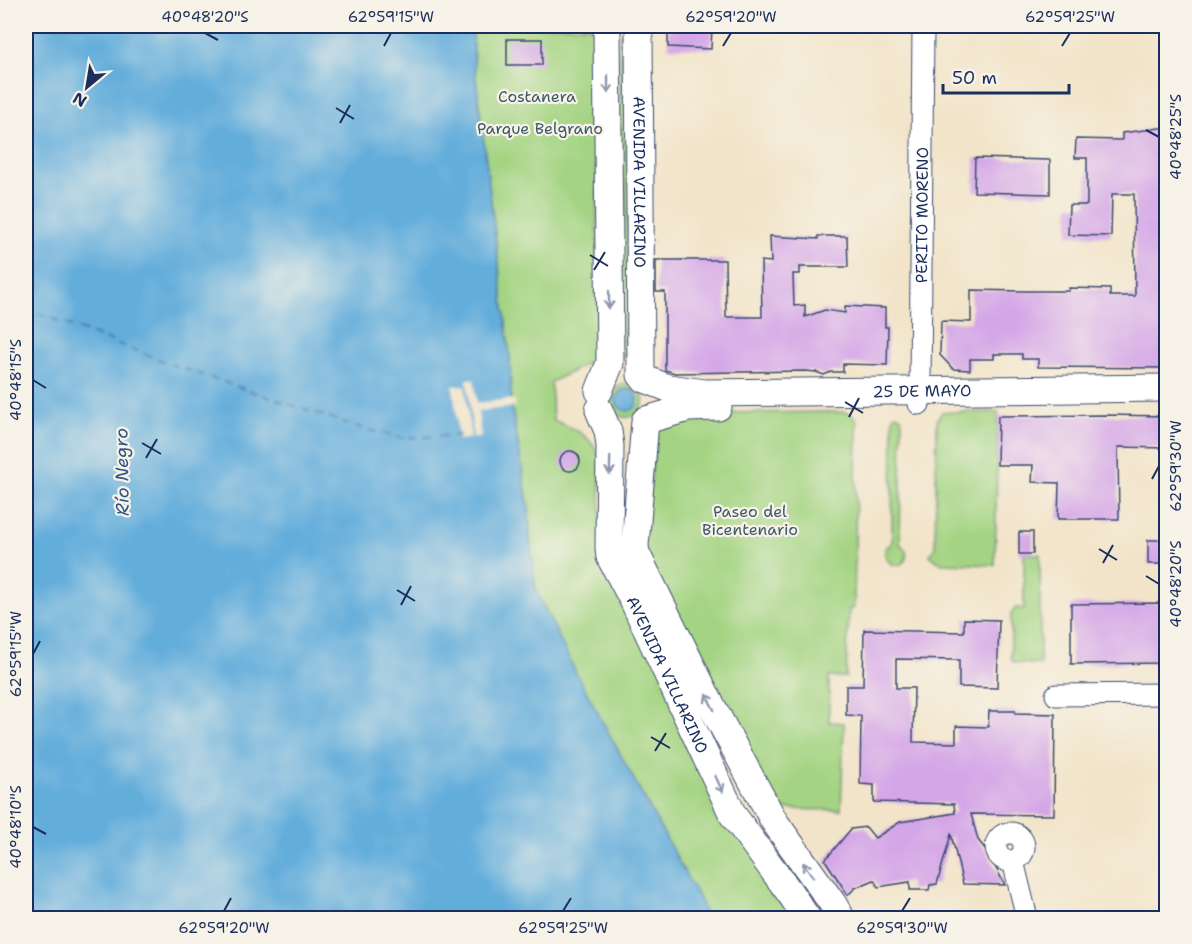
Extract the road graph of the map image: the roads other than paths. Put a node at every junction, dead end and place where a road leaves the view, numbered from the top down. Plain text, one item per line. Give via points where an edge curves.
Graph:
1 (608, 26) edge
2 (639, 26) edge
3 (922, 26) edge
4 (643, 377) junction
5 (1167, 388) edge
6 (920, 397) junction
7 (599, 400) junction
8 (1167, 402) edge
9 (646, 421) junction
10 (1167, 694) edge
11 (1056, 695) dead end
12 (1013, 861) dead end
13 (807, 918) edge
14 (841, 918) edge
15 (1027, 918) edge

1 -> 7 main road, AVENIDA VILLARINO via 610,363
2 - 4 main road, AVENIDA VILLARINO
3 - 6 street, PERITO MORENO
4 - 6 main road, 25 DE MAYO via 668,388 705,393
4 - 7 main road, 25 DE MAYO via 633,372 617,373 604,382
4 - 9 main road via 655,397
5 - 6 main road, 25 DE MAYO
6 - 8 main road, 25 DE MAYO
6 - 9 main road, 25 DE MAYO via 688,408
7 - 9 main road, 25 DE MAYO via 604,417 617,428 634,428
7 -> 13 main road, AVENIDA VILLARINO via 610,446 610,557 733,814
14 -> 9 main road, AVENIDA VILLARINO via 774,821 636,553
10 - 11 street
12 - 15 street

